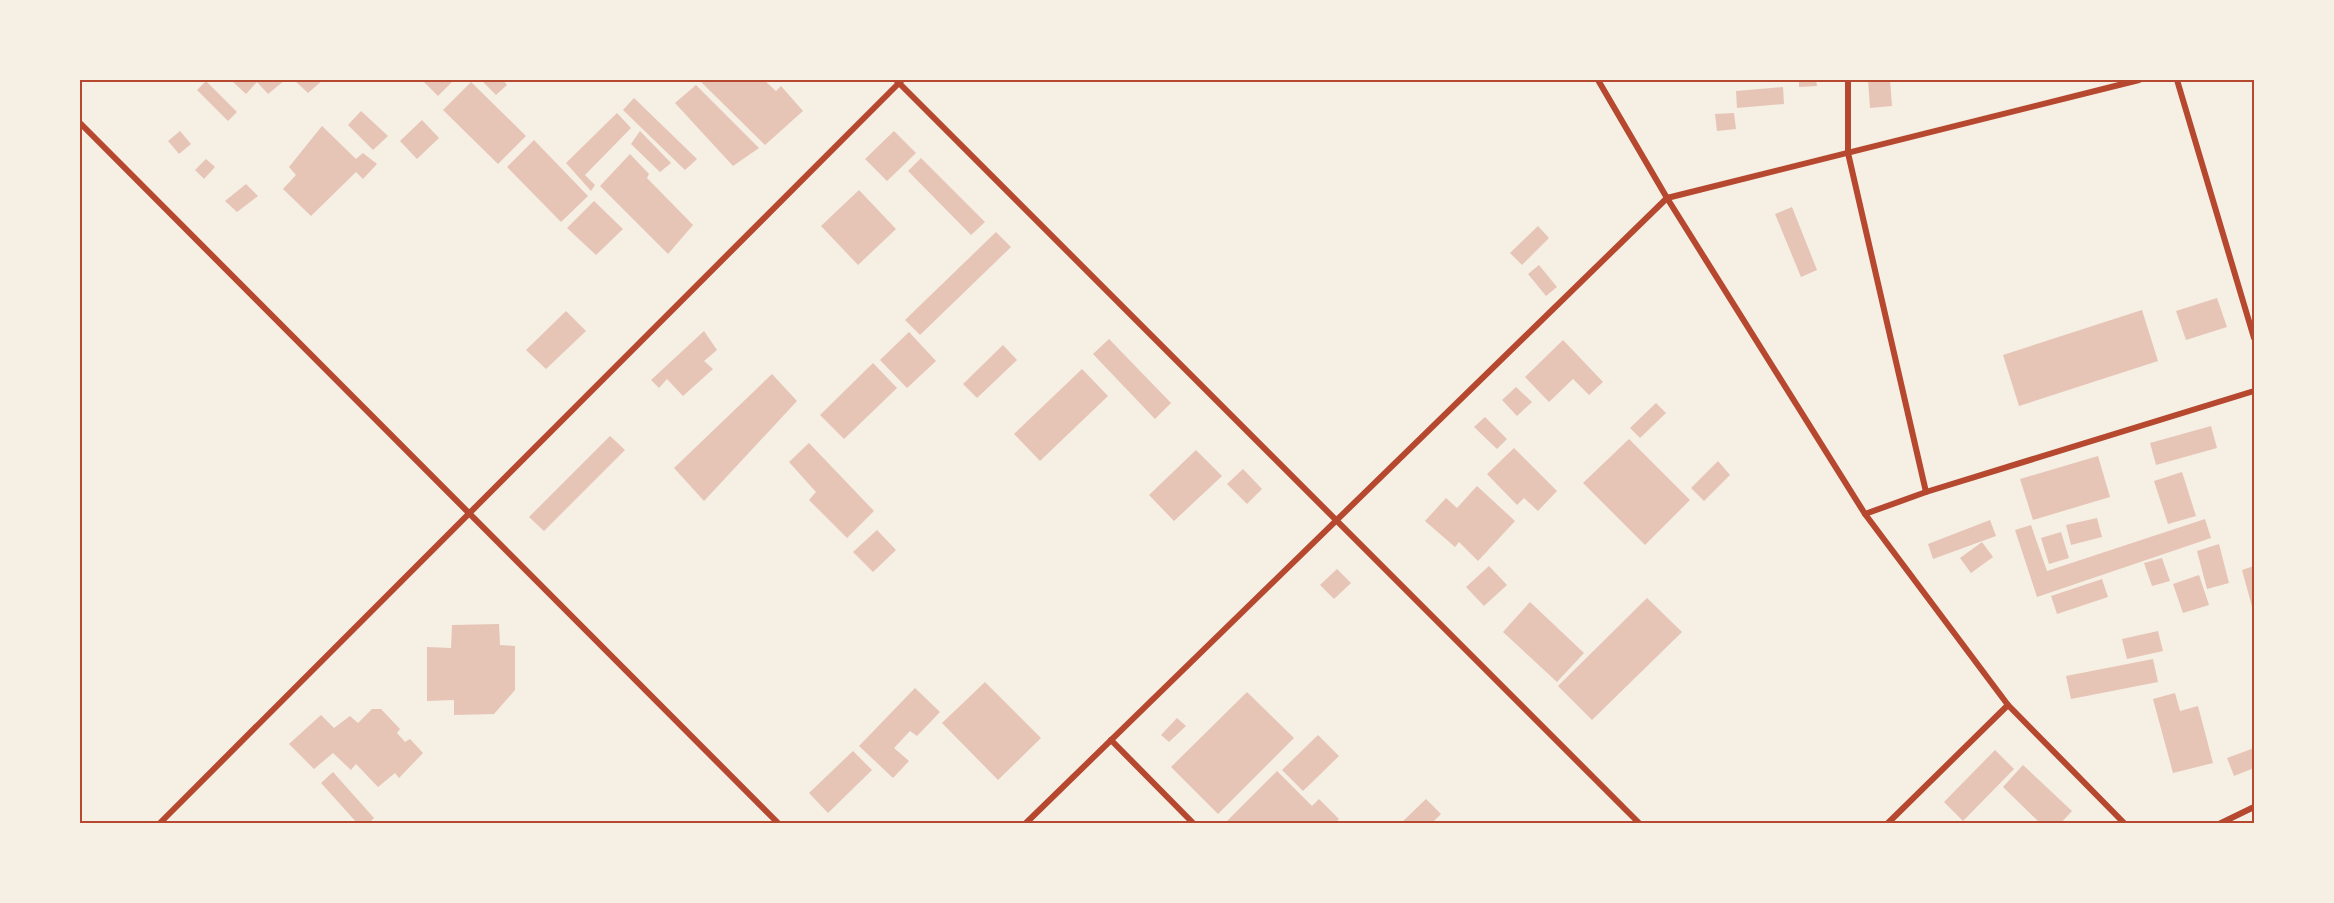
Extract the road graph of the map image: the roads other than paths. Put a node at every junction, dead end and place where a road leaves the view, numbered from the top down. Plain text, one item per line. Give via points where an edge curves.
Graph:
1 (899, 80) edge
2 (1598, 80) edge
3 (1848, 80) edge
4 (2139, 80) edge
5 (2177, 80) edge
6 (80, 123) edge
7 (1848, 153) junction
8 (1667, 198) junction
9 (2254, 338) edge
10 (2254, 391) edge
11 (1926, 492) junction
12 (469, 513) junction
13 (1865, 514) junction
14 (1336, 520) junction
15 (2008, 705) junction
16 (1112, 740) junction
17 (2254, 807) edge
18 (159, 824) edge
19 (779, 824) edge
20 (1025, 824) edge
21 (1194, 824) edge
22 (1640, 824) edge
23 (1887, 824) edge
24 (2125, 824) edge
25 (2218, 824) edge

1 - 12 street
1 - 14 street
2 - 8 street
3 - 7 street
4 - 7 street
5 - 9 street
6 - 12 street
7 - 8 street
7 - 11 street
8 - 13 street
8 - 14 street
10 - 11 street
11 - 13 street
12 - 18 street
12 - 19 street
13 - 15 street
14 - 16 street
14 - 22 street
15 - 23 street
15 - 24 street
16 - 20 street
16 - 21 street
17 - 25 street

